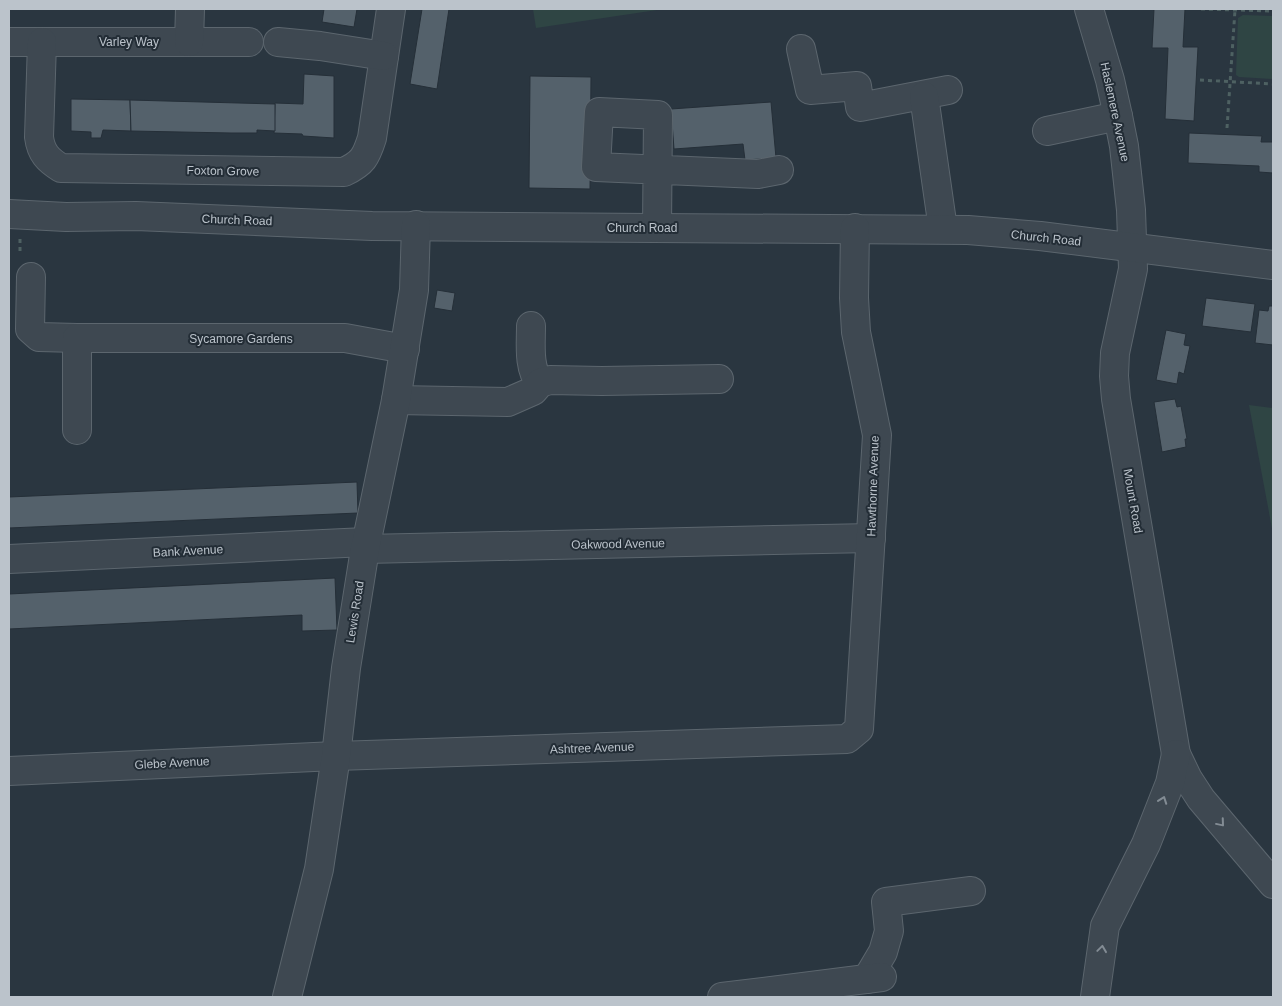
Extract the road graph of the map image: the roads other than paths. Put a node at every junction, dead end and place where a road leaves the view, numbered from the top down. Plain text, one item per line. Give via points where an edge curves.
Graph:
1 (190, 9) edge
2 (391, 9) edge
3 (1089, 9) edge
4 (9, 42) edge
5 (42, 42) junction
6 (189, 42) junction
7 (249, 42) dead end
8 (278, 42) dead end
9 (801, 49) dead end
10 (384, 56) junction
11 (1118, 116) junction
12 (1047, 131) dead end
13 (779, 170) dead end
14 (14, 214) edge
15 (416, 225) junction
16 (657, 228) junction
17 (855, 228) junction
18 (942, 229) junction
19 (1133, 248) junction
20 (1273, 265) edge
21 (31, 277) road end
22 (531, 326) dead end
23 (76, 338) junction
24 (404, 349) junction
25 (719, 379) dead end
26 (540, 383) junction
27 (396, 400) junction
28 (77, 430) dead end
29 (871, 538) junction
30 (366, 546) junction
31 (9, 560) edge
32 (847, 739) joint
33 (1176, 754) junction
34 (336, 756) junction
35 (9, 771) edge
36 (1273, 884) edge
37 (971, 891) dead end
38 (287, 997) edge
39 (722, 997) edge
40 (1095, 997) edge

1 - 6 street
2 - 10 street, Foxton Grove
3 - 11 street, Haslemere Avenue
4 - 5 street, Varley Way
5 - 6 street, Varley Way
5 - 10 street, Foxton Grove via 40,148 47,159 61,168 344,172 358,165 367,155
6 - 7 street, Varley Way
8 - 10 street
9 - 18 street via 810,90 857,86 860,107 936,93
11 - 12 street
11 - 19 street, Haslemere Avenue via 1124,146
13 - 16 street via 758,174 657,170
14 - 15 street, Church Road
15 - 16 street, Church Road
15 - 24 street, Lewis Road via 414,290
16 - 17 street, Church Road
17 - 18 street, Church Road
17 - 29 street, Hawthorne Avenue via 856,332 877,436
18 - 19 street, Church Road via 1040,236
19 - 20 street, Church Road
19 - 33 street, Mount Road via 1130,286 1115,353 1116,400
21 - 23 street, Sycamore Gardens via 30,329 39,337
22 - 26 street via 532,365
23 - 24 street, Sycamore Gardens via 345,338
23 - 28 street
24 - 27 street, Lewis Road
25 - 26 street via 550,380
26 - 27 street via 508,402
27 - 30 street, Lewis Road
29 - 30 street, Oakwood Avenue
29 - 32 street, Hawthorne Avenue via 859,729
30 - 31 street, Bank Avenue
30 - 34 street, Lewis Road via 346,668
32 - 34 street, Ashtree Avenue
33 -> 36 street, Mount Road via 1201,799
40 -> 33 street, Mount Road via 1105,926 1146,844 1170,782
34 - 35 street, Glebe Avenue
34 - 38 street, Lewis Road via 318,869
37 - 39 street via 886,902 890,931 875,978

